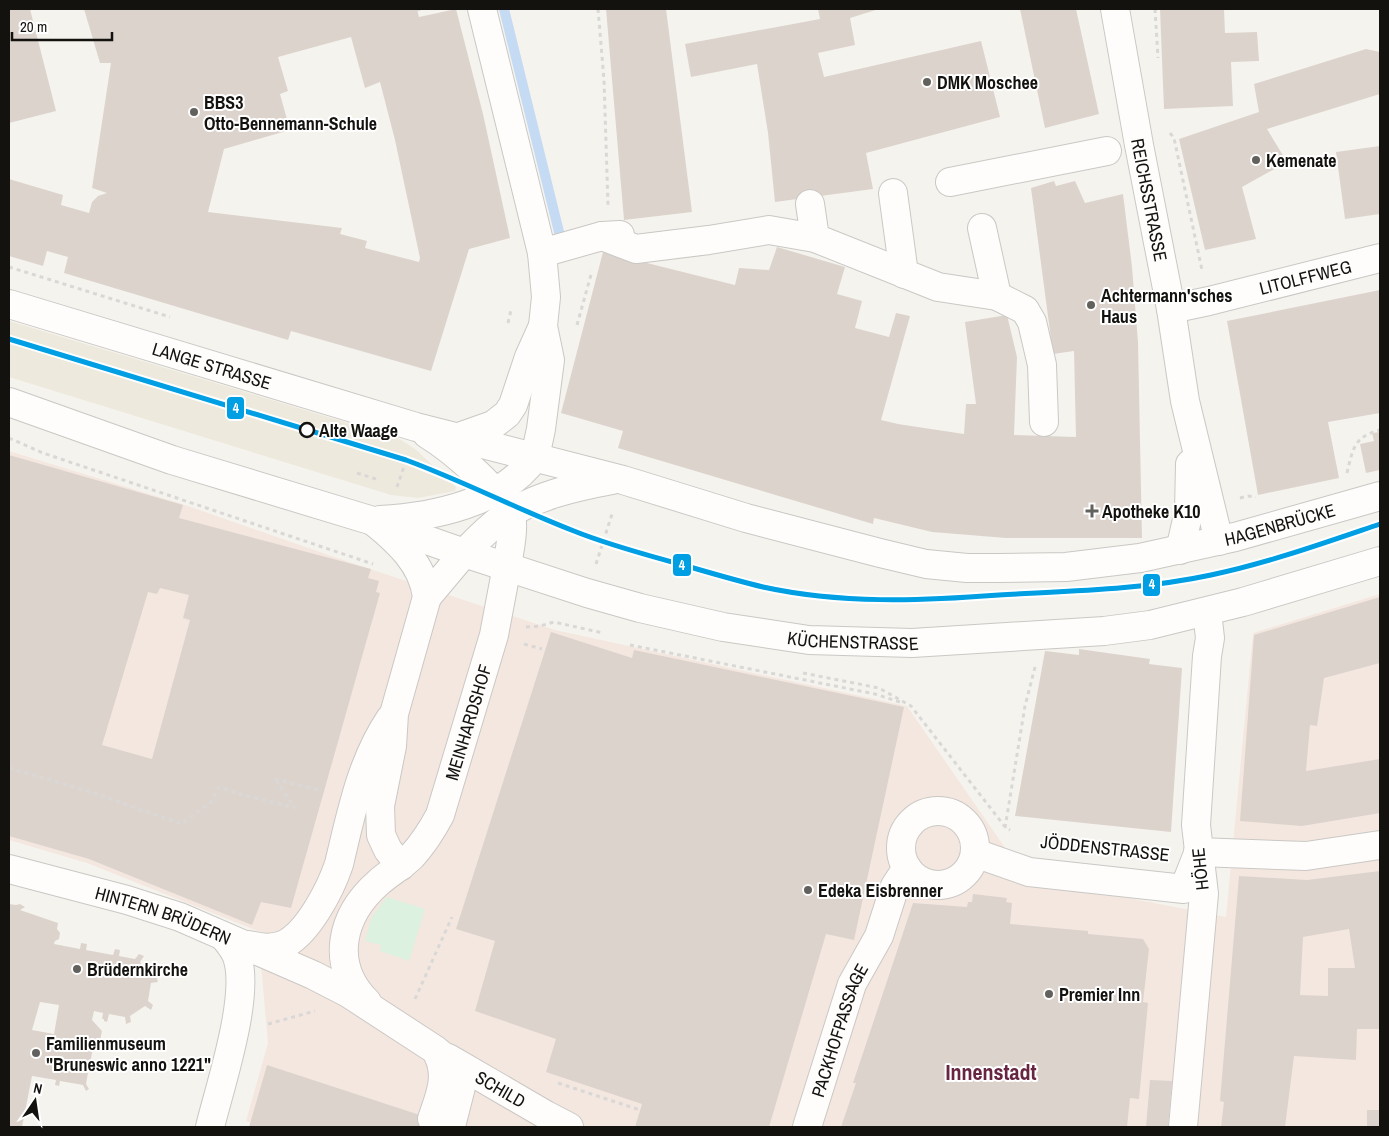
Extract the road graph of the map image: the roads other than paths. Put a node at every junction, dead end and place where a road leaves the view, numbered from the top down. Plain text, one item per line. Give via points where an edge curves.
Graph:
1 (482, 9) edge
2 (1114, 9) edge
3 (1107, 151) dead end
4 (950, 182) dead end
5 (893, 194) dead end
6 (810, 204) dead end
7 (982, 228) dead end
8 (814, 238) junction
9 (542, 253) junction
10 (1380, 258) edge
11 (904, 274) junction
12 (997, 296) junction
13 (9, 304) edge
14 (1172, 309) junction
15 (543, 326) junction
16 (9, 402) edge
17 (1189, 420) junction
18 (1044, 422) dead end
19 (416, 427) junction
20 (459, 437) junction
21 (535, 457) junction
22 (620, 480) junction
23 (1380, 496) edge
24 (502, 504) junction
25 (381, 523) junction
26 (1219, 541) junction
27 (1180, 550) junction
28 (464, 553) junction
29 (1380, 561) edge
30 (507, 566) junction
31 (427, 597) junction
32 (1206, 612) junction
33 (394, 714) junction
34 (1380, 845) edge
35 (1198, 852) junction
36 (975, 853) junction
37 (401, 866) junction
38 (907, 868) junction
39 (9, 869) edge
40 (323, 901) junction
41 (224, 937) junction
42 (313, 975) junction
43 (383, 1016) junction
44 (434, 1050) junction
45 (441, 1122) dead end
46 (210, 1127) edge
47 (570, 1127) edge
48 (807, 1127) edge
49 (1183, 1127) edge

1 - 9 street
2 - 14 street, REICHSSTRASSE
3 - 4 street
5 - 11 street
6 - 8 street
7 - 12 street
8 - 9 street via 769,230 636,249 605,224
8 - 11 street
9 - 15 street via 546,297
10 - 14 street, LITOLFFWEG
11 - 12 street via 938,288
12 - 18 street via 1025,310 1032,322 1042,364
13 - 19 street, LANGE STRASSE
14 - 17 street, REICHSSTRASSE
15 - 20 street via 507,414 494,425
15 - 21 street via 550,360
16 - 25 street via 172,460
17 - 26 street, REICHSSTRASSE
17 - 27 street, REICHSSTRASSE via 1189,511
19 - 20 street, LANGE STRASSE
19 - 24 street, LANGE STRASSE via 456,456
20 - 21 street, LANGE STRASSE
21 - 22 street
21 - 24 street
22 - 24 street
22 - 27 street via 746,518 926,564 967,568 1066,566 1125,561
23 - 26 street, HAGENBRÜCKE
24 - 25 street via 447,510
24 - 28 street via 490,528
24 - 30 street via 512,523
25 - 28 street
25 - 31 street via 421,574
26 - 27 street, HAGENBRÜCKE
28 - 30 street
28 - 31 street
29 - 32 street
30 - 32 street, KÜCHENSTRASSE via 640,608 723,627 840,642 912,643 1095,632 1150,625
30 - 37 street, MEINHARDSHOF via 494,636 440,816 421,845
31 - 33 street
32 - 35 street, HÖHE via 1210,638 1196,816
33 - 37 street via 380,827 388,850
33 - 40 street via 380,734 365,768 336,871
34 - 35 street via 1306,856
35 - 36 street, JÖDDENSTRASSE via 1184,889 1029,872
35 - 49 street, HÖHE via 1204,894
36 - 38 street via 965,874 945,884 923,882
36 - 38 street via 970,828 962,819 949,812 925,813 910,824 902,841 901,850
37 - 43 street, MEINHARDSHOF via 364,897 349,921 344,937 350,979 365,1000
38 - 48 street, PACKHOFPASSAGE via 895,886 879,936 852,984
39 - 41 street, HINTERN BRÜDERN via 127,900 180,917
40 - 41 street via 302,930 283,945 260,947
40 - 42 street via 309,940 308,958
41 - 42 street, HINTERN BRÜDERN
41 - 46 street via 236,954 240,989 233,1033
42 - 43 street, HINTERN BRÜDERN
43 - 44 street, HINTERN BRÜDERN
44 - 45 street via 454,1066 461,1080 460,1093
44 - 47 street, SCHILD

